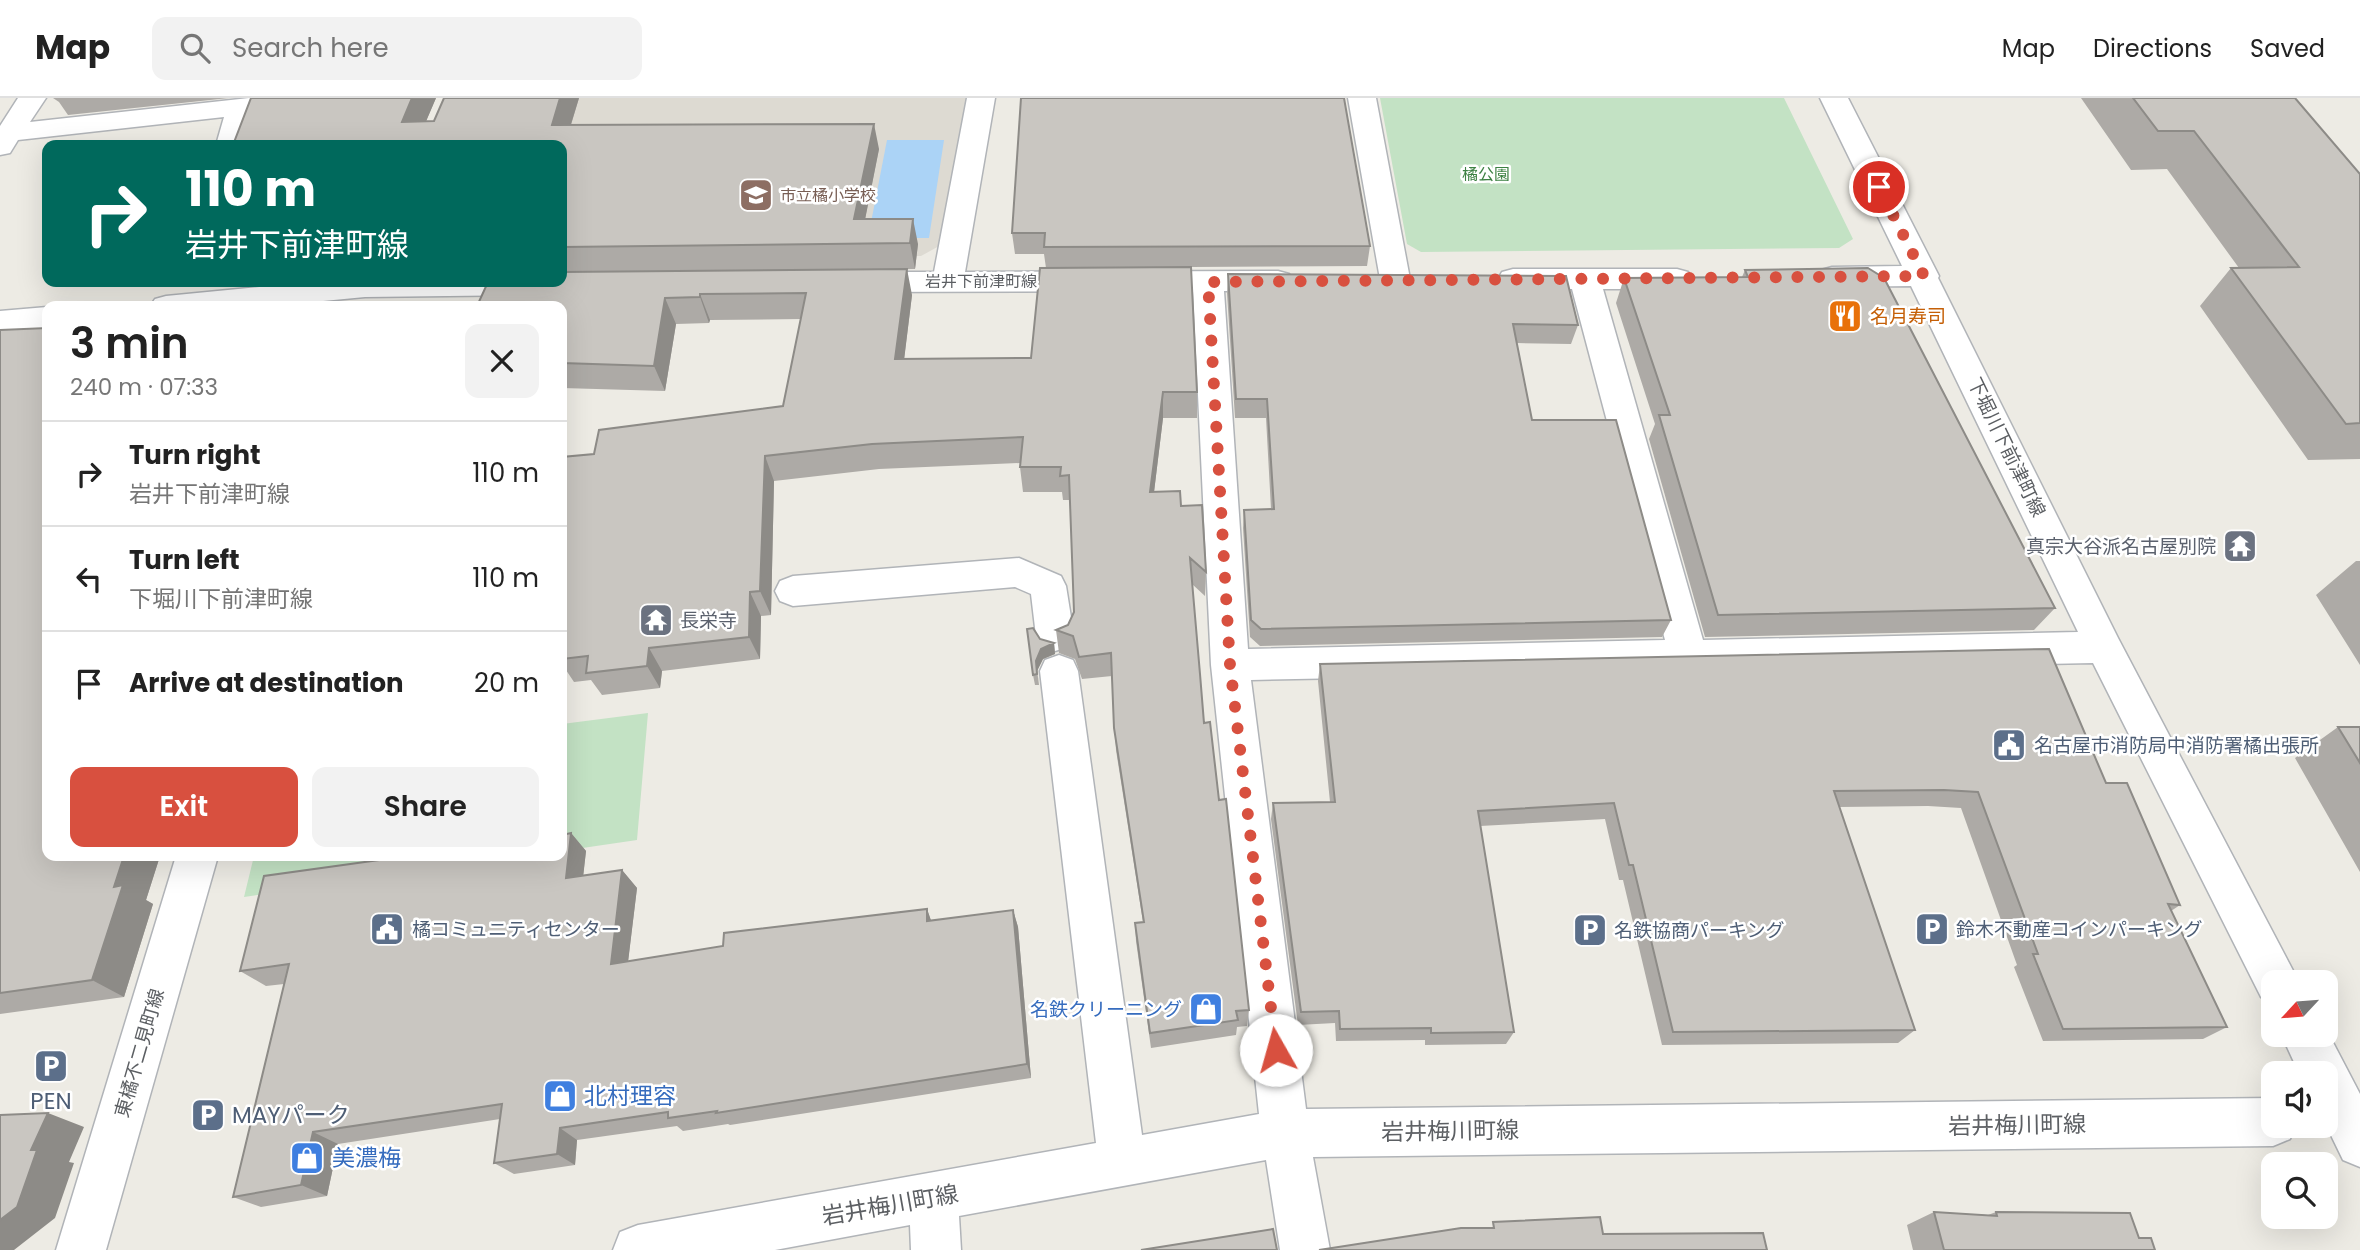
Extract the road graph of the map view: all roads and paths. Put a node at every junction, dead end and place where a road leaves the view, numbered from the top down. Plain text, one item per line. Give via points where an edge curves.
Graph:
1 (32, 98) edge
2 (314, 98) edge
3 (981, 98) edge
4 (1362, 98) edge
5 (1834, 98) edge
6 (240, 107) junction
7 (5, 140) edge
8 (231, 140) edge
9 (1924, 276) junction
10 (1707, 278) edge
11 (1802, 278) edge
12 (1395, 279) edge
13 (1490, 279) edge
14 (1585, 279) junction
15 (947, 281) junction
16 (1302, 281) edge
17 (836, 282) edge
18 (1208, 282) junction
19 (567, 285) edge
20 (572, 285) edge
21 (512, 287) edge
22 (363, 292) edge
23 (182, 297) edge
24 (42, 318) edge
25 (0, 322) edge
26 (793, 591) dead end
27 (2104, 647) junction
28 (1688, 655) junction
29 (1230, 665) junction
30 (196, 861) edge
31 (2271, 970) edge
32 (2338, 1109) edge
33 (2261, 1122) edge
34 (2345, 1128) edge
35 (1285, 1133) junction
36 (1122, 1163) junction
37 (933, 1197) junction
38 (81, 1250) edge
39 (638, 1250) edge
40 (936, 1250) edge
41 (1306, 1250) edge

1 - 7 street
2 - 6 street
3 - 15 street
4 - 12 street
5 - 9 street, 下堀川下前津町線
6 - 7 street
6 - 8 street
9 - 11 street
9 - 27 street, 下堀川下前津町線
10 - 14 street
13 - 14 street
14 - 28 street
15 - 17 street, 岩井下前津町線
15 - 18 street, 岩井下前津町線
16 - 18 street, 岩井下前津町線
18 - 29 street
19 - 20 street
21 - 22 street
22 - 23 street
24 - 25 street
26 - 36 street via 1019,572 1048,586
27 - 28 street
27 - 31 street, 下堀川下前津町線
28 - 29 street
29 - 35 street
30 - 38 street, 東橘不二見町線
32 - 34 street
33 - 35 street, 岩井梅川町線
35 - 36 street, 岩井梅川町線
35 - 41 street
36 - 37 street, 岩井梅川町線
37 - 39 street, 岩井梅川町線
37 - 40 street

